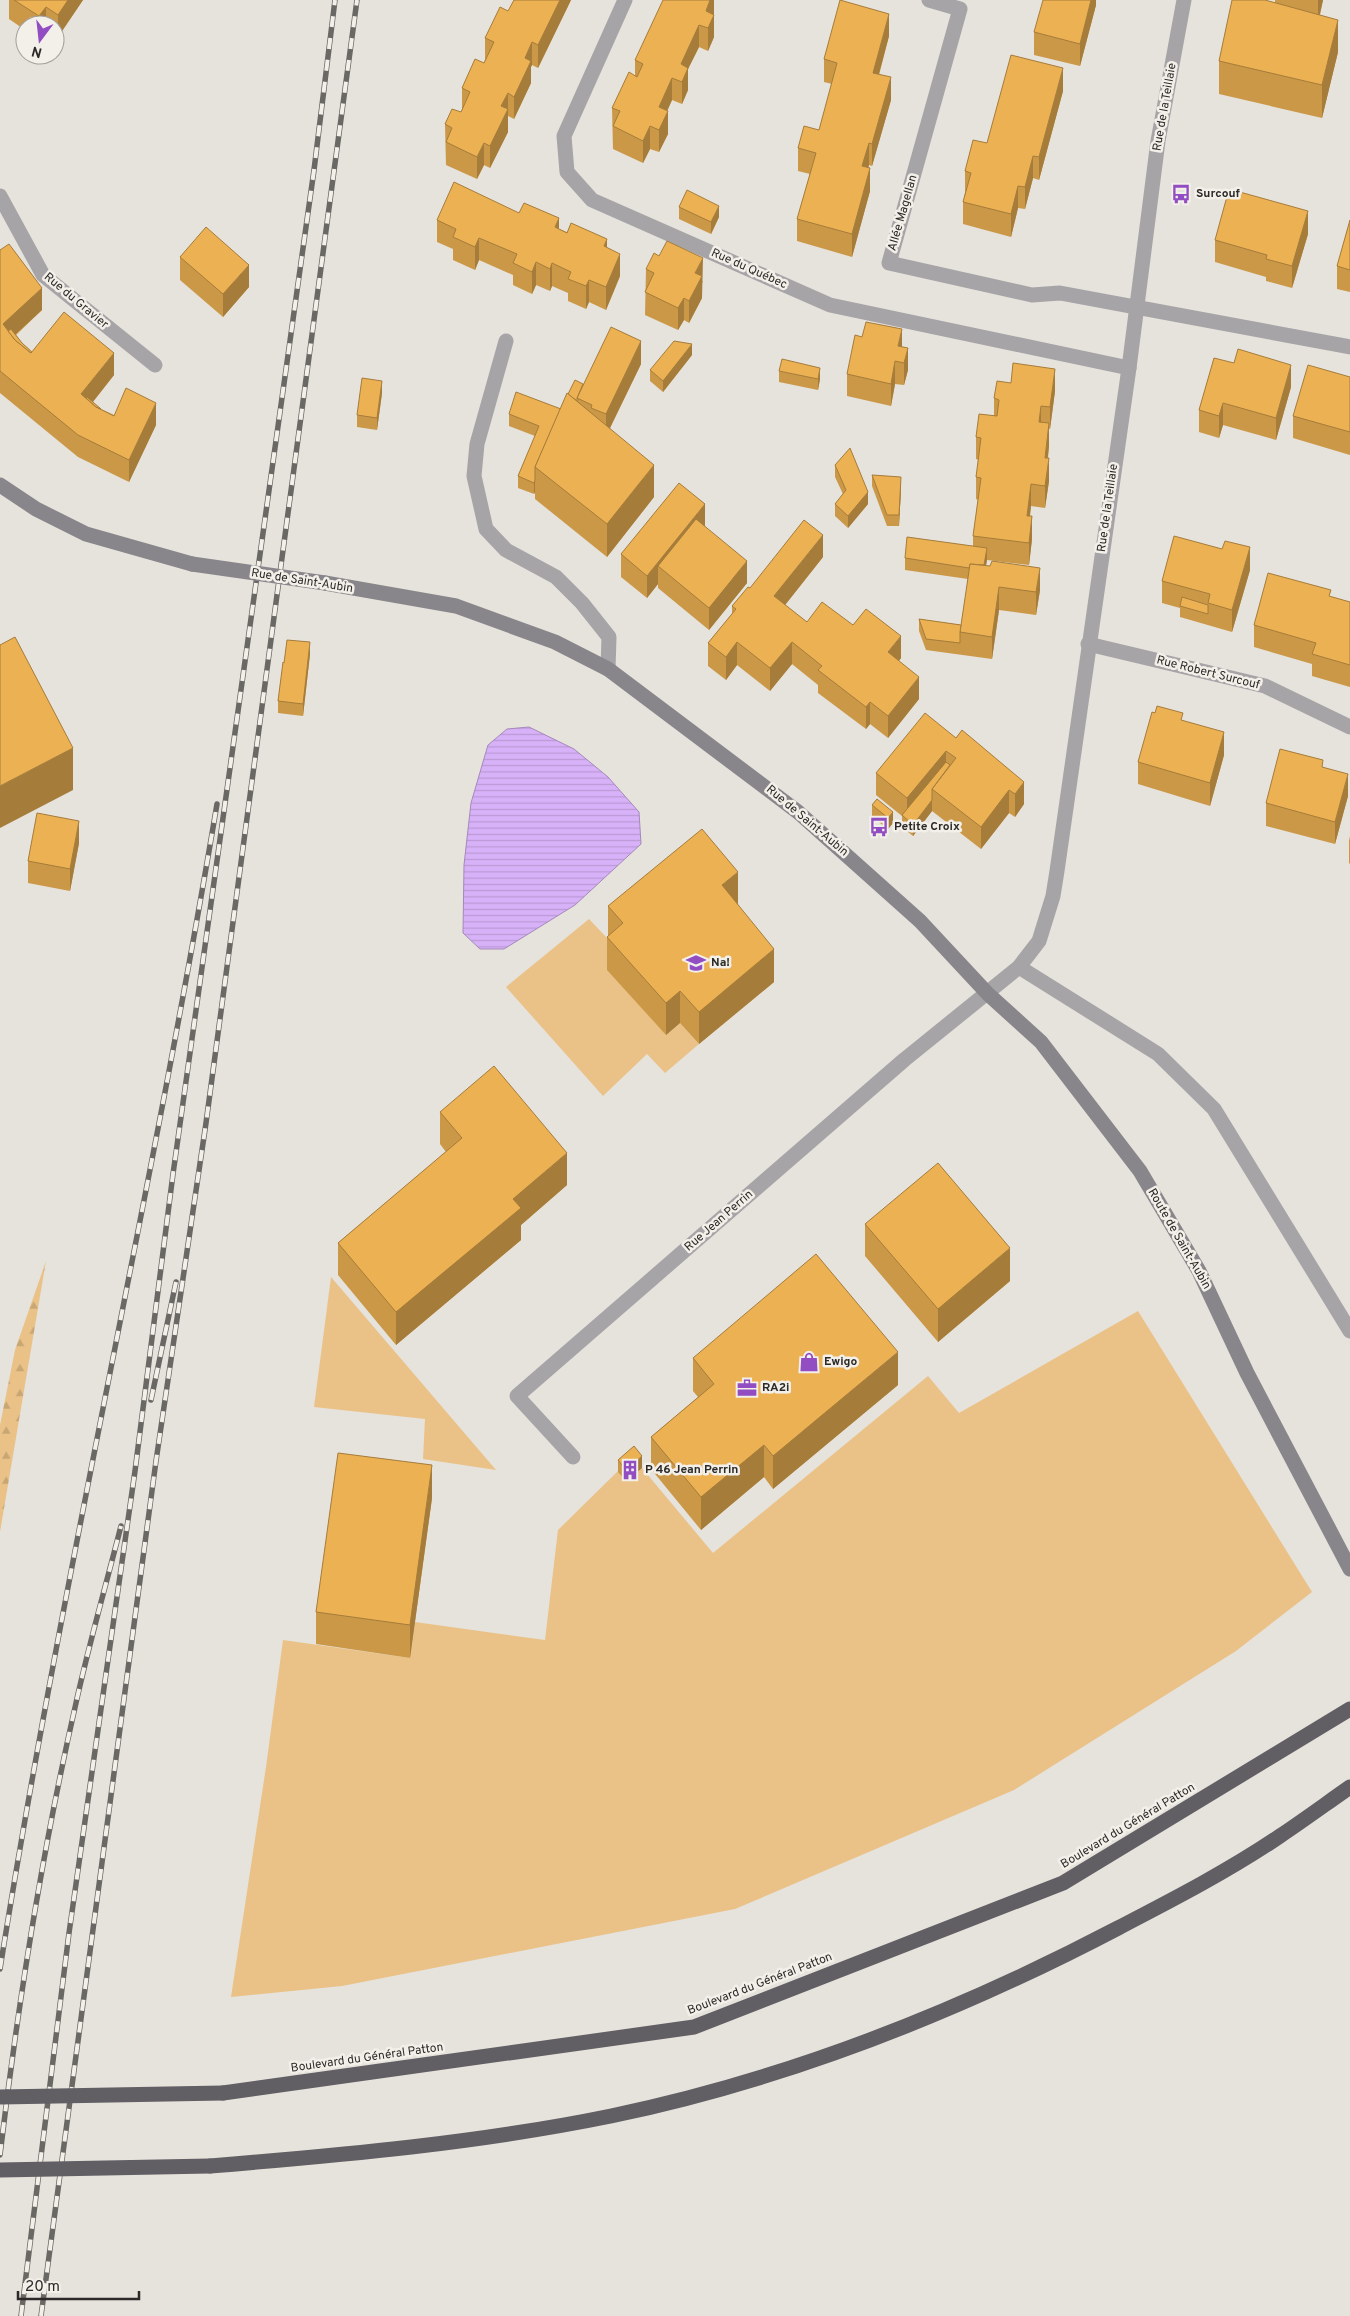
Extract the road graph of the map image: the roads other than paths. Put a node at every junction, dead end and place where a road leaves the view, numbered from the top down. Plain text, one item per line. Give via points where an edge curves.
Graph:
1 (625, 0) edge
2 (929, 0) edge
3 (1184, 0) edge
4 (0, 196) edge
5 (1137, 306) junction
6 (506, 341) dead end
7 (1350, 347) edge
8 (155, 365) dead end
9 (1129, 368) junction
10 (0, 485) edge
11 (1088, 644) junction
12 (608, 669) junction
13 (1350, 727) edge
14 (1019, 967) junction
15 (988, 994) junction
16 (1350, 1331) edge
17 (573, 1457) dead end
18 (1350, 1569) edge
19 (1350, 1709) edge
20 (1350, 1787) edge
21 (0, 2097) edge
22 (0, 2170) edge

1 - 9 street, Rue du Québec via 564,136 567,172 592,200 830,305
2 - 5 street, Allée Magellan via 960,9 889,263 1032,295 1060,293
3 - 5 street, Rue de la Teillaie via 1158,141
4 - 8 street, Rue du Gravier via 44,275
5 - 7 street
5 - 9 street, Rue de la Teillaie
6 - 12 street via 478,444 474,476 486,529 506,550 556,577 582,603 609,637
9 - 11 street, Rue de la Teillaie
10 - 12 street, Rue de Saint-Aubin, bridge via 36,509 86,534 192,564 456,606 555,642
11 - 13 street, Rue Robert Surcouf via 1265,686
11 - 14 street, Rue de la Teillaie via 1053,896 1038,941
12 - 15 street, Rue de Saint-Aubin via 798,812 920,921
14 - 15 street, Rue de la Teillaie
14 - 16 street via 1158,1054 1214,1109
15 - 17 street, Rue Jean Perrin via 904,1060 516,1396
15 - 18 street, Route de Saint-Aubin via 1041,1042 1140,1171 1199,1271 1247,1372
19 - 21 highway, Boulevard du Général Patton, bridge via 1063,1884 694,2027 223,2093
20 - 22 highway, bridge via 1278,1838 1054,1962 944,2011 818,2058 703,2094 612,2116 504,2135 357,2154 210,2166

